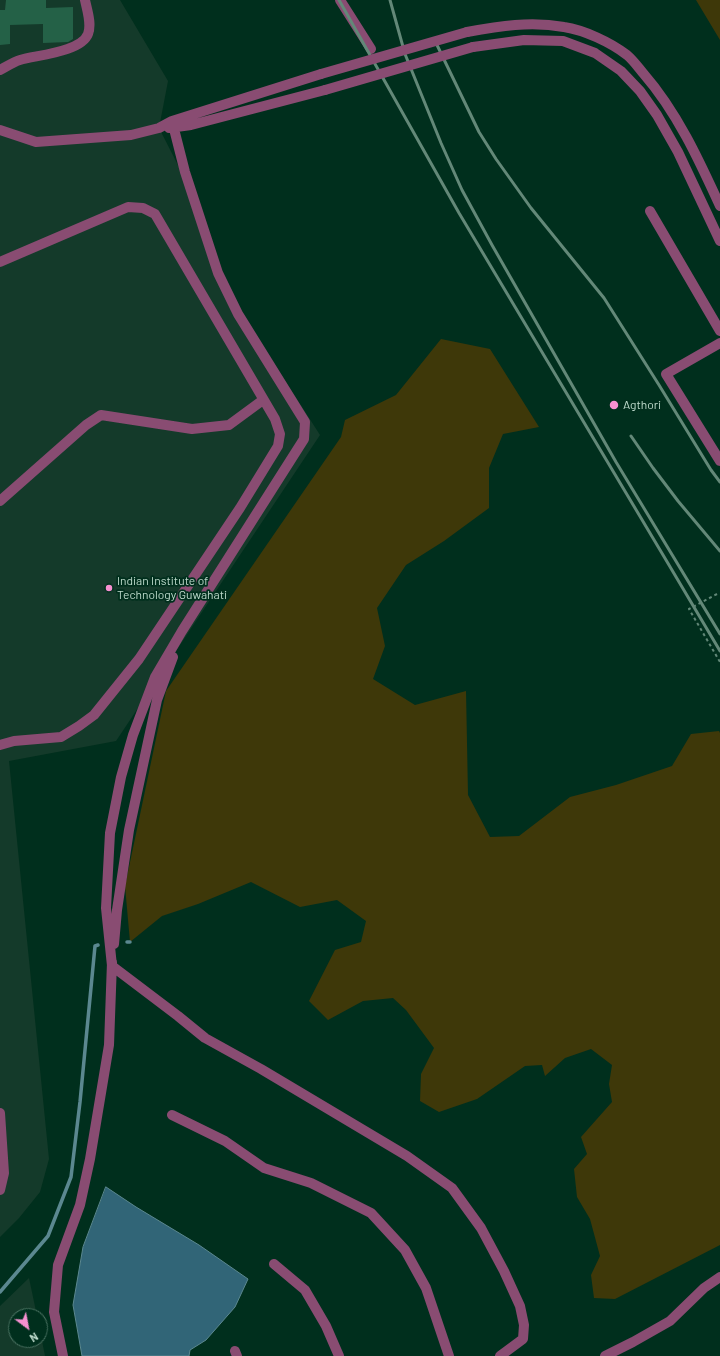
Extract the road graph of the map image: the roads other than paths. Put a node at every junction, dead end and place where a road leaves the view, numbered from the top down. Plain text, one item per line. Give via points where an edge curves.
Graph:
1 (85, 0) edge
2 (340, 0) edge
3 (371, 49) dead end
4 (0, 70) edge
5 (173, 124) junction
6 (0, 130) edge
7 (720, 206) edge
8 (650, 211) dead end
9 (720, 241) edge
10 (0, 262) edge
11 (720, 331) edge
12 (720, 343) edge
13 (263, 400) junction
14 (720, 461) edge
15 (0, 501) edge
16 (182, 631) junction
17 (0, 745) edge
18 (112, 966) junction
19 (0, 1113) edge
20 (172, 1115) dead end
21 (0, 1190) edge
22 (274, 1264) dead end
23 (720, 1277) edge
24 (63, 1356) edge
25 (339, 1356) edge
26 (448, 1356) edge
27 (500, 1356) edge
28 (605, 1356) edge

1 - 4 street via 90,27 88,35 80,42 70,48 19,60
2 - 3 street
5 - 6 street via 131,136 36,142
5 - 7 street, bridge via 321,74 467,32 528,24 564,27 592,36 616,48 628,56 652,83 687,137
5 - 9 street, bridge via 325,90 473,47 524,40 563,41 595,53 620,71 640,91 678,152
5 - 16 street via 185,172 218,273 238,314 305,422 304,439
8 - 11 street
10 - 13 street via 128,206 143,208 155,214
12 - 14 street via 666,374
13 - 15 street via 229,425 192,429 101,414
13 - 17 street via 275,419 280,434 278,446 240,508 139,659 94,715 79,726 61,737
16 - 18 street via 157,700 129,830
16 - 18 street via 155,677 133,735 121,777 110,833 106,908
18 - 24 street via 109,1045 90,1159 80,1205 58,1265 54,1312
18 - 27 street via 205,1038 407,1156 452,1188 481,1228 520,1306 524,1325 523,1339
19 - 21 street via 4,1173
20 - 26 street via 225,1141 264,1168 311,1183 371,1213 405,1250 426,1288
22 - 25 street via 305,1290 326,1326
23 - 28 street via 704,1288 670,1322

